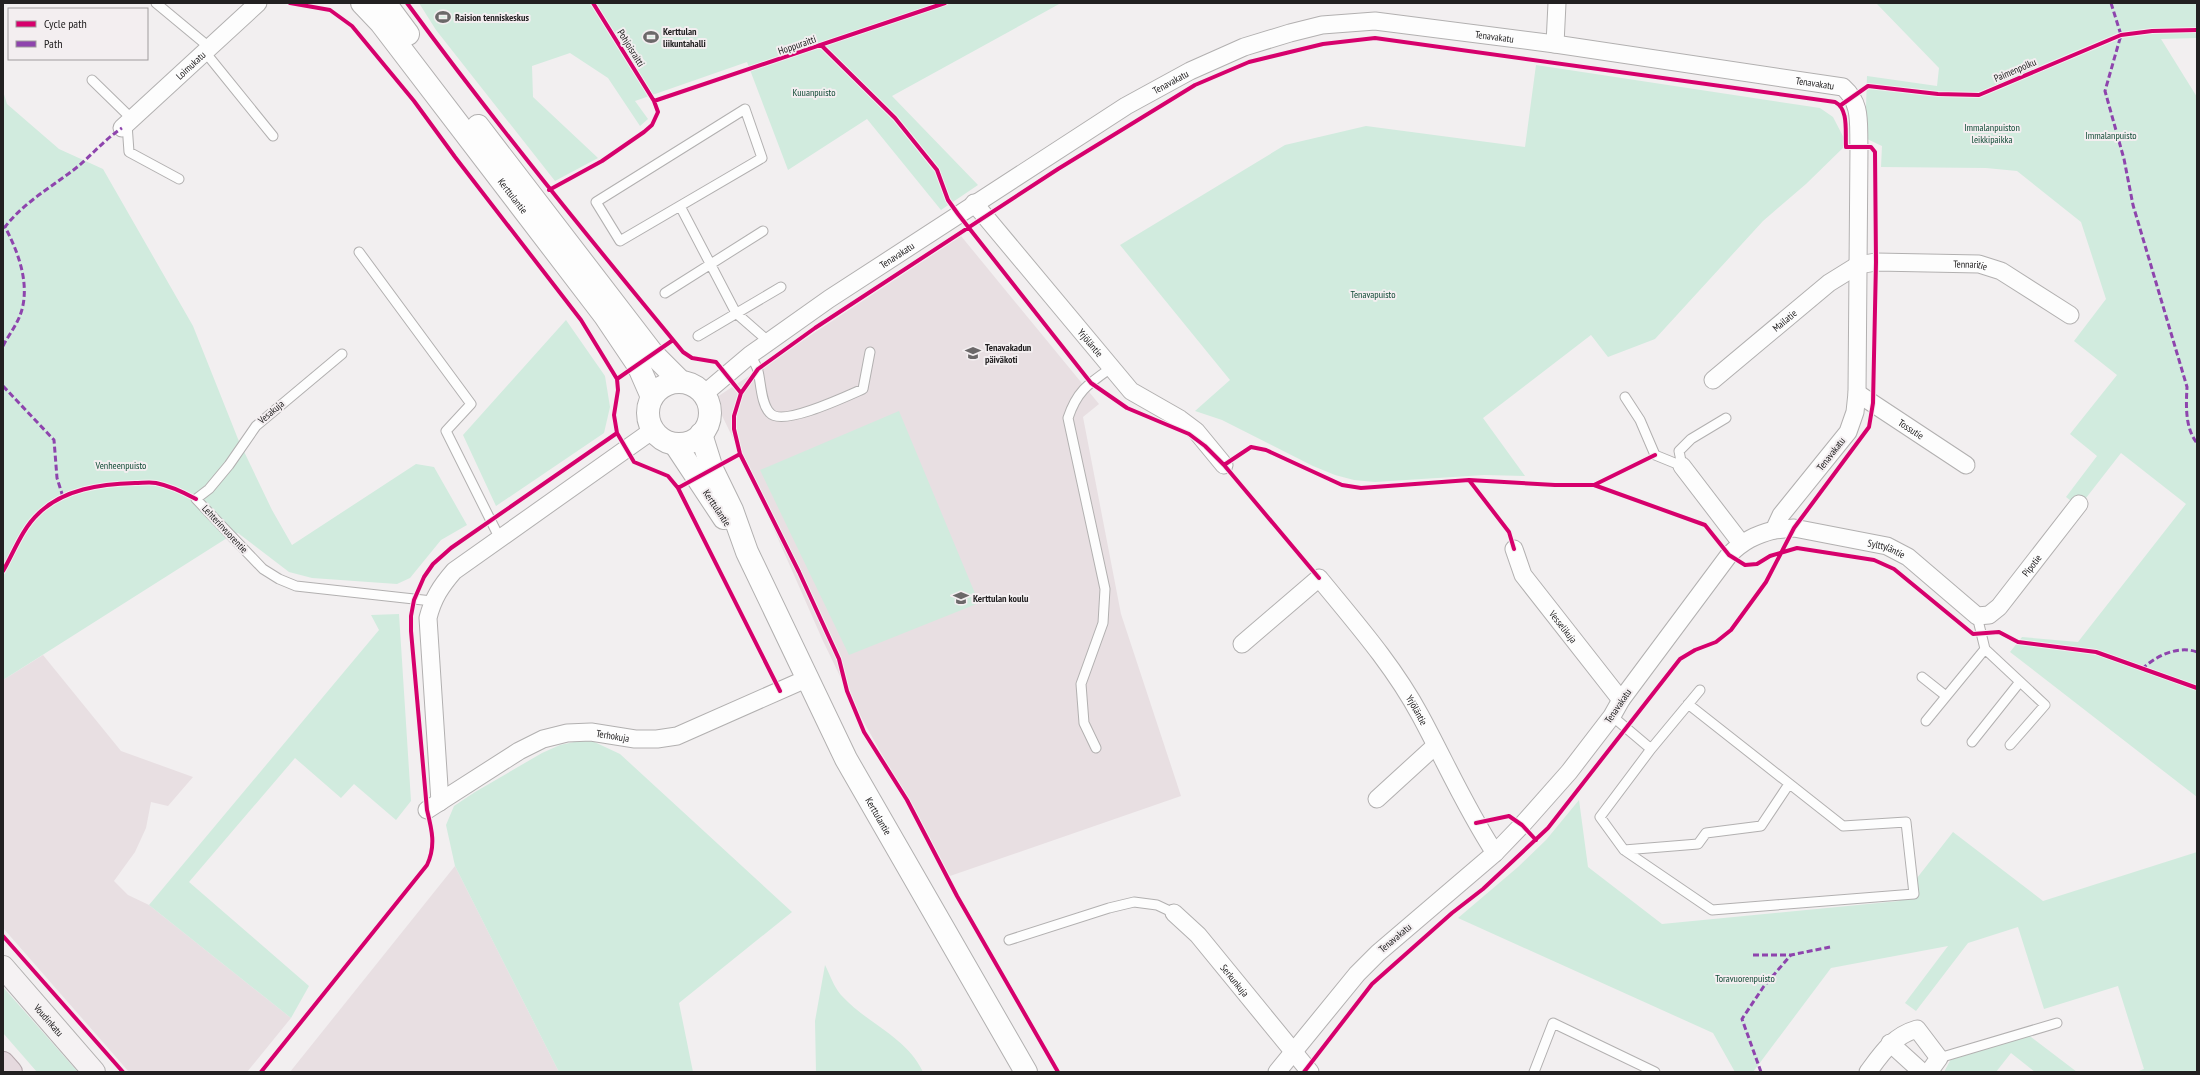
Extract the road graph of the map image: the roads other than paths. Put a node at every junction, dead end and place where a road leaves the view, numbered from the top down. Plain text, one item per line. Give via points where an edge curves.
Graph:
1 (156, 3) edge
2 (258, 3) edge
3 (362, 3) edge
4 (384, 3) edge
5 (1557, 3) edge
6 (1555, 44) junction
7 (207, 50) junction
8 (92, 80) dead end
9 (127, 124) junction
10 (273, 136) dead end
11 (179, 179) dead end
12 (974, 203) junction
13 (680, 206) junction
14 (763, 231) dead end
15 (359, 252) dead end
16 (710, 264) junction
17 (1858, 265) junction
18 (781, 287) dead end
19 (665, 293) dead end
20 (736, 313) junction
21 (2070, 315) dead end
22 (698, 336) dead end
23 (768, 341) junction
24 (870, 352) dead end
25 (342, 354) dead end
26 (750, 355) junction
27 (1111, 368) junction
28 (1713, 380) dead end
29 (681, 382) junction
30 (1858, 392) junction
31 (704, 394) junction
32 (652, 397) junction
33 (1625, 397) dead end
34 (1726, 418) dead end
35 (653, 430) junction
36 (701, 434) junction
37 (675, 444) junction
38 (1224, 465) dead end
39 (1966, 465) dead end
40 (1682, 466) junction
41 (196, 499) joint
42 (2078, 504) dead end
43 (1774, 530) junction
44 (500, 539) junction
45 (1741, 543) junction
46 (1514, 550) dead end
47 (747, 552) junction
48 (432, 601) junction
49 (1977, 616) junction
50 (1242, 644) dead end
51 (1985, 649) junction
52 (1922, 677) dead end
53 (806, 679) junction
54 (2019, 682) junction
55 (1700, 690) dead end
56 (1946, 696) junction
57 (1620, 700) junction
58 (1688, 704) junction
59 (1612, 716) junction
60 (1926, 721) dead end
61 (1972, 742) dead end
62 (2010, 745) dead end
63 (1435, 746) junction
64 (1096, 748) dead end
65 (1651, 749) junction
66 (1790, 784) junction
67 (1377, 799) dead end
68 (1624, 850) junction
69 (1495, 853) junction
70 (1174, 913) joint
71 (1009, 940) dead end
72 (3, 967) edge
73 (2057, 1023) dead end
74 (1890, 1043) junction
75 (1294, 1051) junction
76 (1939, 1058) junction
77 (3, 1063) edge
78 (11, 1072) edge
79 (94, 1072) edge
80 (1026, 1072) edge
81 (1278, 1072) edge
82 (1310, 1072) edge
83 (1534, 1072) edge
84 (1655, 1072) edge
85 (1868, 1072) edge
86 (1922, 1072) edge
87 (1929, 1072) edge

1 - 7 lane
2 - 7 street, Loimukatu
3 - 32 street, Kerttulantie via 381,23 605,316 638,365
4 - 29 street, Kerttulantie via 649,348
5 - 6 street
6 - 12 street, Tenavakatu via 1375,21 1322,25 1290,32 1244,47 1190,71 1126,106
6 - 17 street, Tenavakatu via 1843,86 1853,96 1858,114
7 - 9 street, Loimukatu
7 - 10 lane
8 - 9 lane
9 - 11 lane via 129,152
12 - 23 street, Tenavakatu
12 - 27 street, Yrjöläntie
13 - 13 lane via 620,241 596,202 745,110 762,158
13 - 16 lane
14 - 16 lane
15 - 44 lane via 472,404 446,432
16 - 19 lane
16 - 20 lane
17 - 21 street, Tennaritie via 1876,262 1979,264 2001,271
17 - 28 street, Mailatie via 1829,283
17 - 30 street, Tenavakatu
18 - 20 lane
20 - 22 lane
20 - 23 lane
23 - 26 street, Tenavakatu
24 - 26 lane via 863,389 798,414 779,418 770,413 765,403 758,369
25 - 41 lane, Vesakuja via 256,426 229,465 209,489
26 - 31 street, Tenavakatu
27 - 38 street, Yrjöläntie via 1132,391 1196,431
27 - 64 lane via 1074,400 1068,418 1105,589 1103,623 1081,684 1084,723
29 - 31 street via 698,388
29 - 32 street via 664,385
30 - 39 street, Tossutie
30 - 43 street, Tenavakatu via 1848,432 1781,515
31 - 36 street via 708,401 710,417
32 - 35 street via 648,414
33 - 40 lane via 1640,420 1655,455
34 - 40 lane via 1691,439 1679,451
35 - 37 street via 659,437
35 - 44 street
36 - 37 street via 692,441
36 - 47 street, Kerttulantie via 712,469 732,510
37 - 47 street, Kerttulantie
40 - 45 street
41 - 48 lane, Lehterinvuorentie via 263,569 279,579 296,586
42 - 49 street, Pipotie via 1999,607 1989,615
43 - 45 street, Tenavakatu via 1758,534
43 - 49 street, Sylttyläntie via 1794,528 1887,546 1908,557
44 - 48 street via 454,571 440,586
45 - 57 street, Tenavakatu via 1728,555
46 - 57 street, Vesselikuja via 1523,575
47 - 53 street, Kerttulantie
48 - 53 street, Terhokuja via 428,618 433,806 519,751 543,739 567,733 591,732 635,739 678,736
49 - 51 lane
50 - 63 street, Yrjöläntie via 1319,578 1396,675 1420,714
51 - 54 lane
51 - 56 lane
52 - 56 lane
53 - 80 street, Kerttulantie via 846,759
54 - 61 lane
54 - 62 lane via 2045,705
55 - 58 lane
56 - 60 lane
57 - 59 street, Tenavakatu
58 - 65 lane
58 - 66 lane
59 - 65 lane
59 - 69 street, Tenavakatu via 1569,772
63 - 67 street
63 - 69 street, Yrjöläntie
65 - 68 lane via 1600,817
66 - 68 lane via 1761,826 1706,833 1698,844
66 - 68 lane via 1843,826 1906,822 1914,894 1712,910
69 - 75 street, Tenavakatu via 1378,953 1357,974
70 - 71 lane via 1157,905 1134,902
70 - 75 street, Serkunkuja via 1198,935
72 - 79 main road, Voudinkatu
73 - 76 lane
74 - 76 street via 1904,1032 1917,1029
74 - 85 street
74 - 86 street
75 - 81 street, Tenavakatu
75 - 82 street, Serkunkuja
76 - 87 street
77 - 78 highway
83 - 84 lane via 1552,1023

